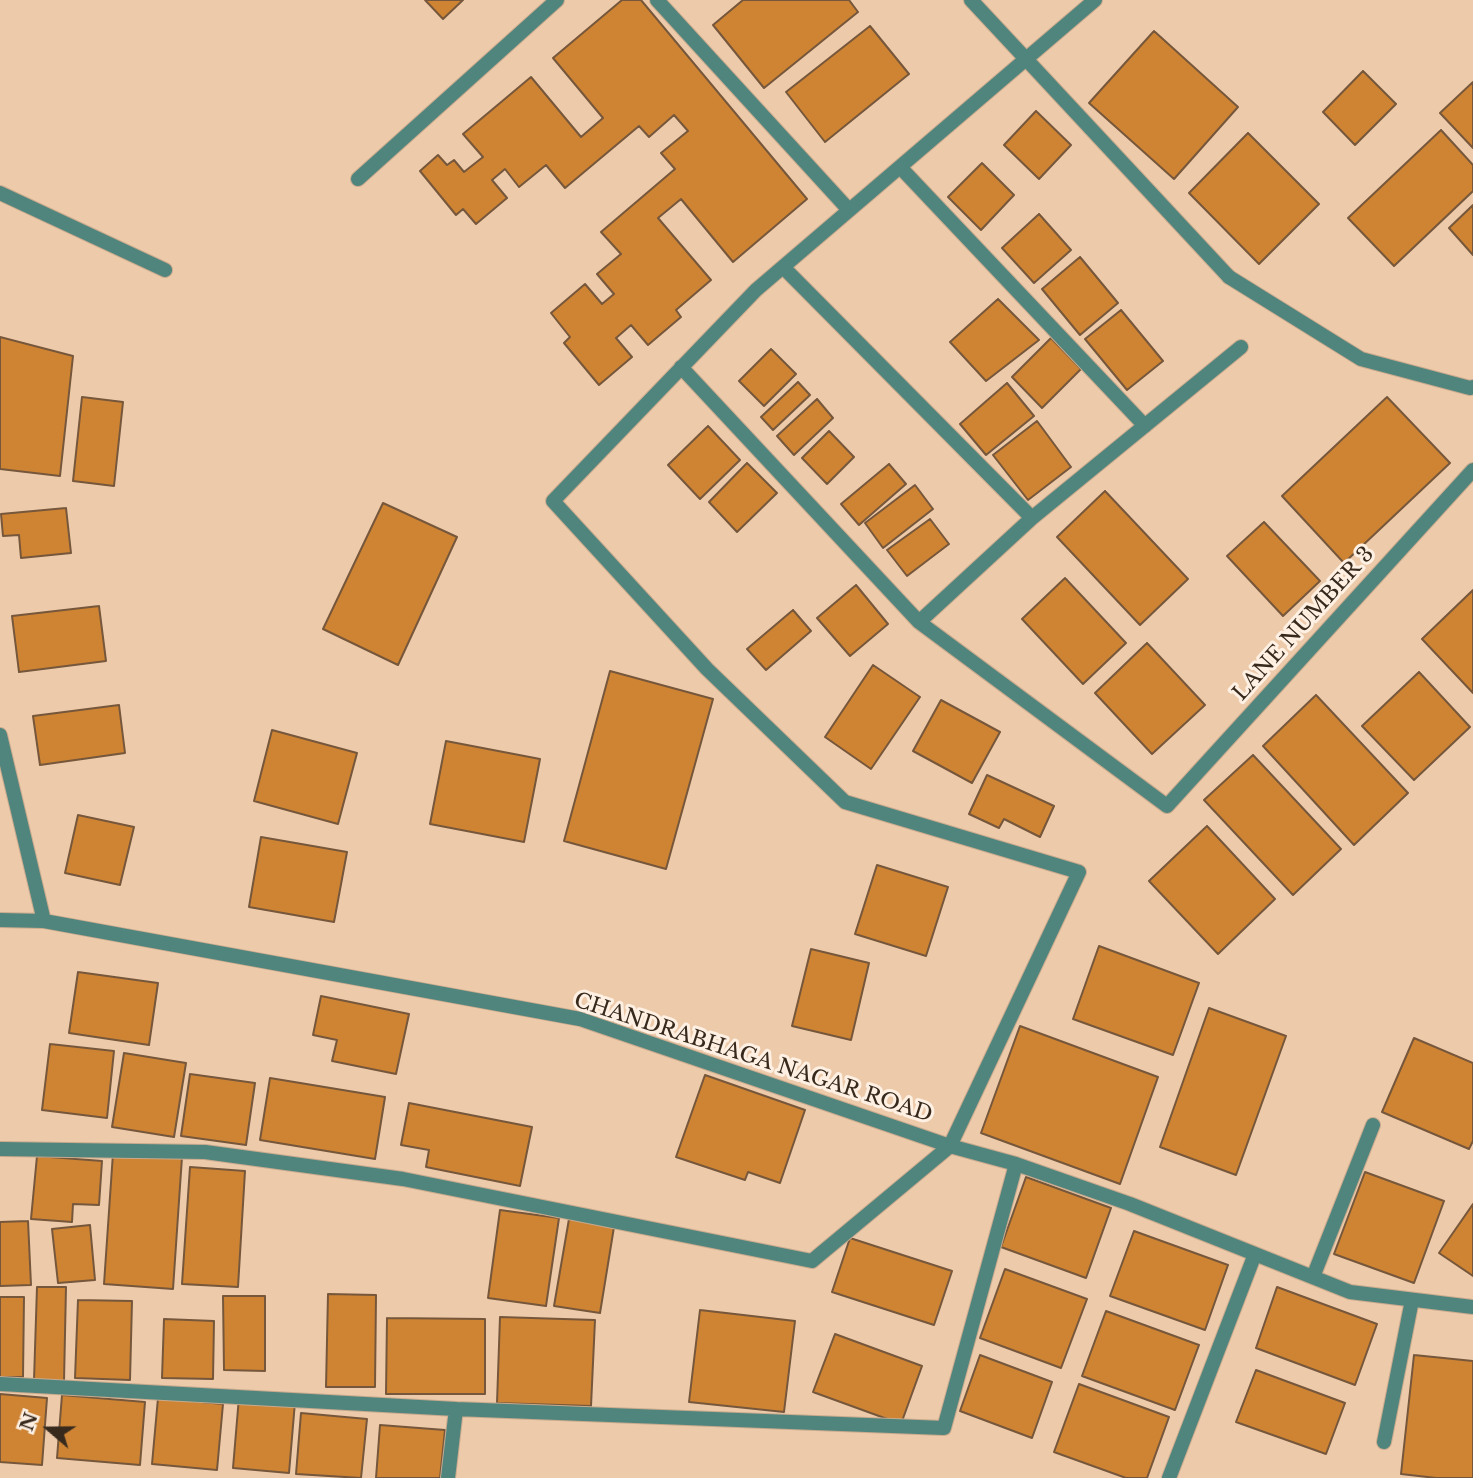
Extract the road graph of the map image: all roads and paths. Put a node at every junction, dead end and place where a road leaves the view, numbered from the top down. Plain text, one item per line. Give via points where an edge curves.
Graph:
1 (557, 0) edge
2 (657, 0) edge
3 (971, 0) edge
4 (1095, 0) edge
5 (1026, 59) junction
6 (900, 167) junction
7 (358, 179) dead end
8 (0, 193) edge
9 (849, 210) junction
10 (783, 267) junction
11 (165, 270) dead end
12 (1241, 347) dead end
13 (681, 367) junction
14 (1473, 387) edge
15 (1145, 426) junction
16 (1473, 470) edge
17 (1032, 518) junction
18 (919, 622) junction
19 (0, 735) edge
20 (0, 920) edge
21 (44, 921) junction
22 (1373, 1125) dead end
23 (950, 1146) junction
24 (0, 1149) edge
25 (1016, 1164) junction
26 (1255, 1254) junction
27 (1313, 1277) junction
28 (1412, 1300) junction
29 (1473, 1307) edge
30 (0, 1384) edge
31 (456, 1409) junction
32 (1384, 1443) dead end
33 (447, 1478) edge
34 (1168, 1478) edge

1 - 7 street
2 - 9 street
3 - 5 street
4 - 5 street
5 - 6 street
5 - 14 street via 1229,277 1361,359
6 - 9 street
6 - 15 street
8 - 11 street
9 - 10 street
10 - 13 street
10 - 17 street
12 - 15 street
13 - 18 street
13 - 23 street via 553,501 708,669 845,802 1079,872
15 - 17 street
16 - 18 street, LANE NUMBER 3 via 1167,806
17 - 18 street
19 - 21 street
20 - 21 street, CHANDRABHAGA NAGAR ROAD
21 - 23 street, CHANDRABHAGA NAGAR ROAD via 580,1019
22 - 27 street
23 - 24 street via 812,1261 403,1179 205,1152
23 - 25 street, CHANDRABHAGA NAGAR ROAD
25 - 26 street, CHANDRABHAGA NAGAR ROAD
25 - 31 street via 944,1428
26 - 27 street, CHANDRABHAGA NAGAR ROAD
26 - 34 street
27 - 28 street, CHANDRABHAGA NAGAR ROAD via 1350,1292
28 - 29 street, CHANDRABHAGA NAGAR ROAD
28 - 32 street
30 - 31 street
31 - 33 street

